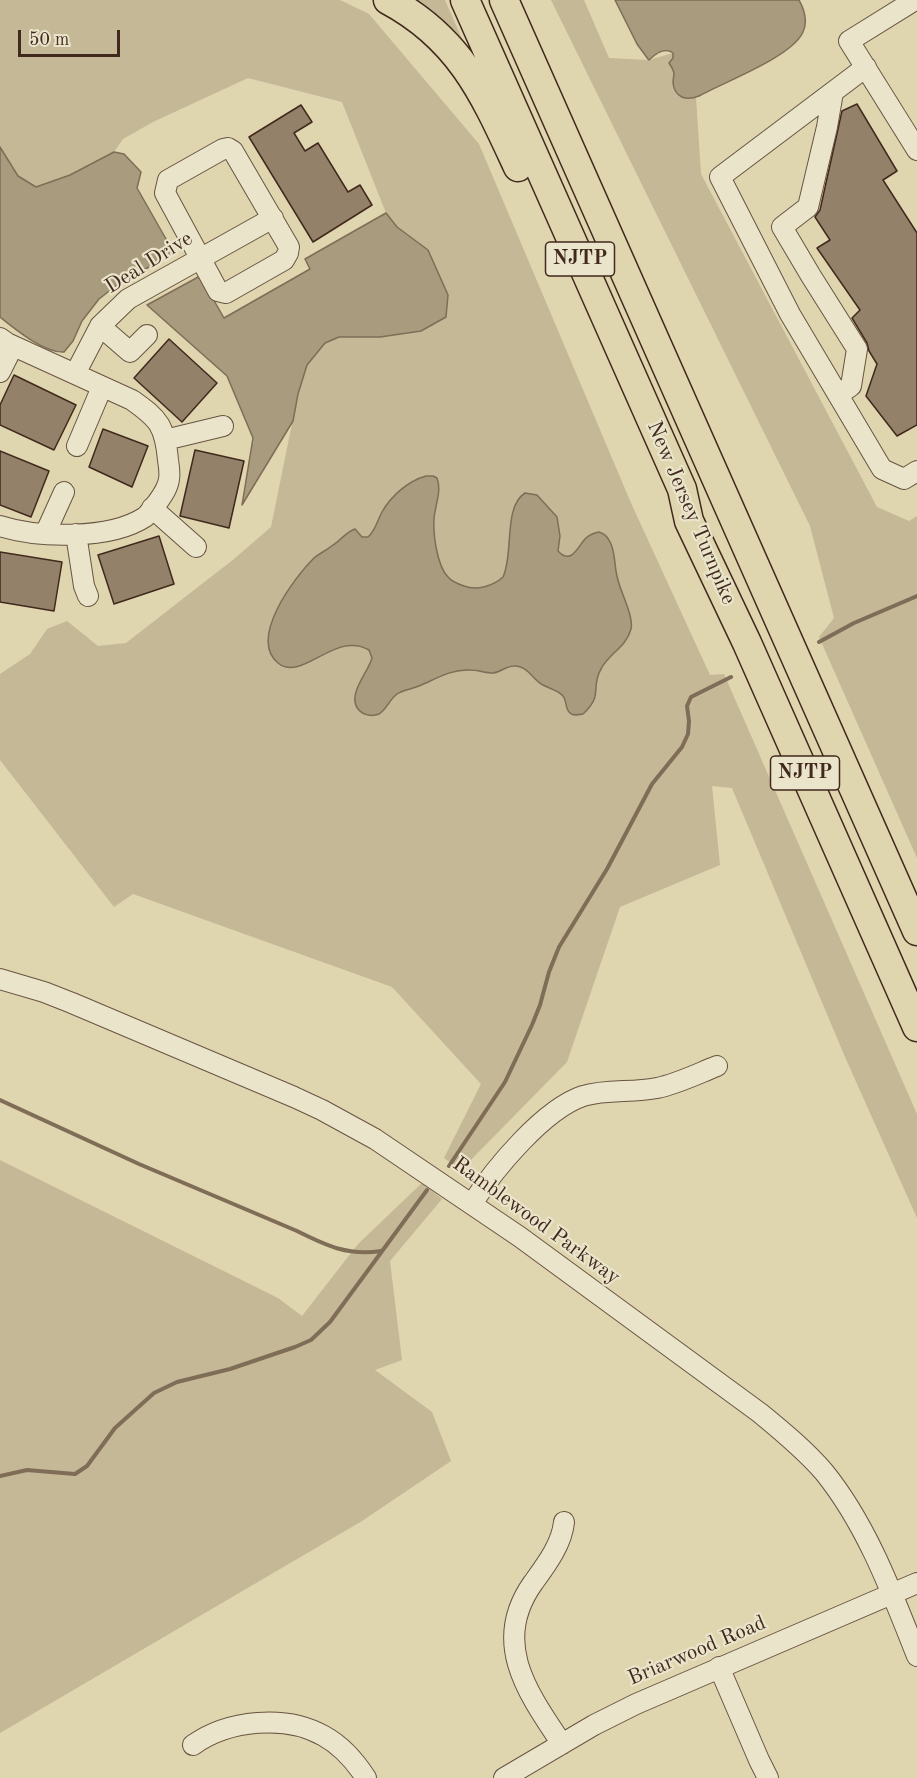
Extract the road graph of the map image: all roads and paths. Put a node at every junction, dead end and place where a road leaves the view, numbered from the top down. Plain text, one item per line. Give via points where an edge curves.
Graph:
1 (388, 0) edge
2 (465, 0) edge
3 (504, 0) edge
4 (522, 0) edge
5 (915, 0) edge
6 (866, 67) junction
7 (833, 92) junction
8 (917, 150) edge
9 (273, 218) junction
10 (200, 258) junction
11 (100, 326) junction
12 (147, 335) dead end
13 (7, 342) edge
14 (0, 372) edge
15 (75, 374) junction
16 (102, 387) junction
17 (838, 395) junction
18 (681, 398) junction
19 (223, 426) dead end
20 (165, 440) junction
21 (77, 446) dead end
22 (917, 471) edge
23 (64, 492) dead end
24 (152, 508) junction
25 (689, 521) junction
26 (0, 526) edge
27 (45, 534) junction
28 (76, 534) junction
29 (196, 547) dead end
30 (88, 596) dead end
31 (917, 931) edge
32 (0, 980) edge
33 (917, 1027) edge
34 (717, 1066) dead end
35 (472, 1204) junction
36 (564, 1522) dead end
37 (917, 1583) edge
38 (891, 1595) junction
39 (917, 1656) edge
40 (719, 1667) junction
41 (562, 1744) junction
42 (193, 1745) dead end
43 (366, 1778) edge
44 (504, 1778) edge
45 (768, 1778) edge

1 - 25 highway via 439,36 480,89
2 - 25 highway, New Jersey Turnpike / NJTP via 682,489
3 - 18 highway, New Jersey Turnpike / NJTP
4 - 18 highway via 640,268
5 - 6 street via 849,41
6 - 7 street
6 - 8 street
7 - 17 street via 808,207 782,227 857,348 851,386
7 - 17 street via 720,177 790,314
9 - 10 street, Deal Drive
9 - 10 street via 289,247 284,260 226,293 218,291
9 - 10 street via 233,152 223,149 165,185 165,193
10 - 11 street, Deal Drive via 128,299
11 - 12 street via 130,352
11 - 15 street, Deal Drive
13 - 14 street
13 - 15 street
15 - 16 street
16 - 20 street via 149,412 162,427
16 - 21 street
17 - 22 street via 882,469 904,479
18 - 31 highway, New Jersey Turnpike / NJTP
19 - 20 street
20 - 24 street via 169,479 164,494
23 - 27 street
24 - 28 street via 146,516 115,530
24 - 29 street
25 - 33 highway, New Jersey Turnpike / NJTP
26 - 27 street
27 - 28 street
28 - 30 street
32 - 35 street, Ramblewood Parkway via 72,1003 322,1110 375,1139
34 - 35 street via 654,1089 601,1092 567,1103 521,1142
35 - 38 street, Ramblewood Parkway via 760,1413 804,1450 857,1521
36 - 41 street via 563,1532 543,1570 524,1598 514,1632 519,1667
37 - 38 street, Briarwood Road
38 - 39 street, Ramblewood Parkway
38 - 40 street, Briarwood Road
40 - 41 street, Briarwood Road via 636,1704
40 - 45 street
41 - 44 street, Briarwood Road
42 - 43 street via 211,1734 238,1726 297,1726 338,1745

